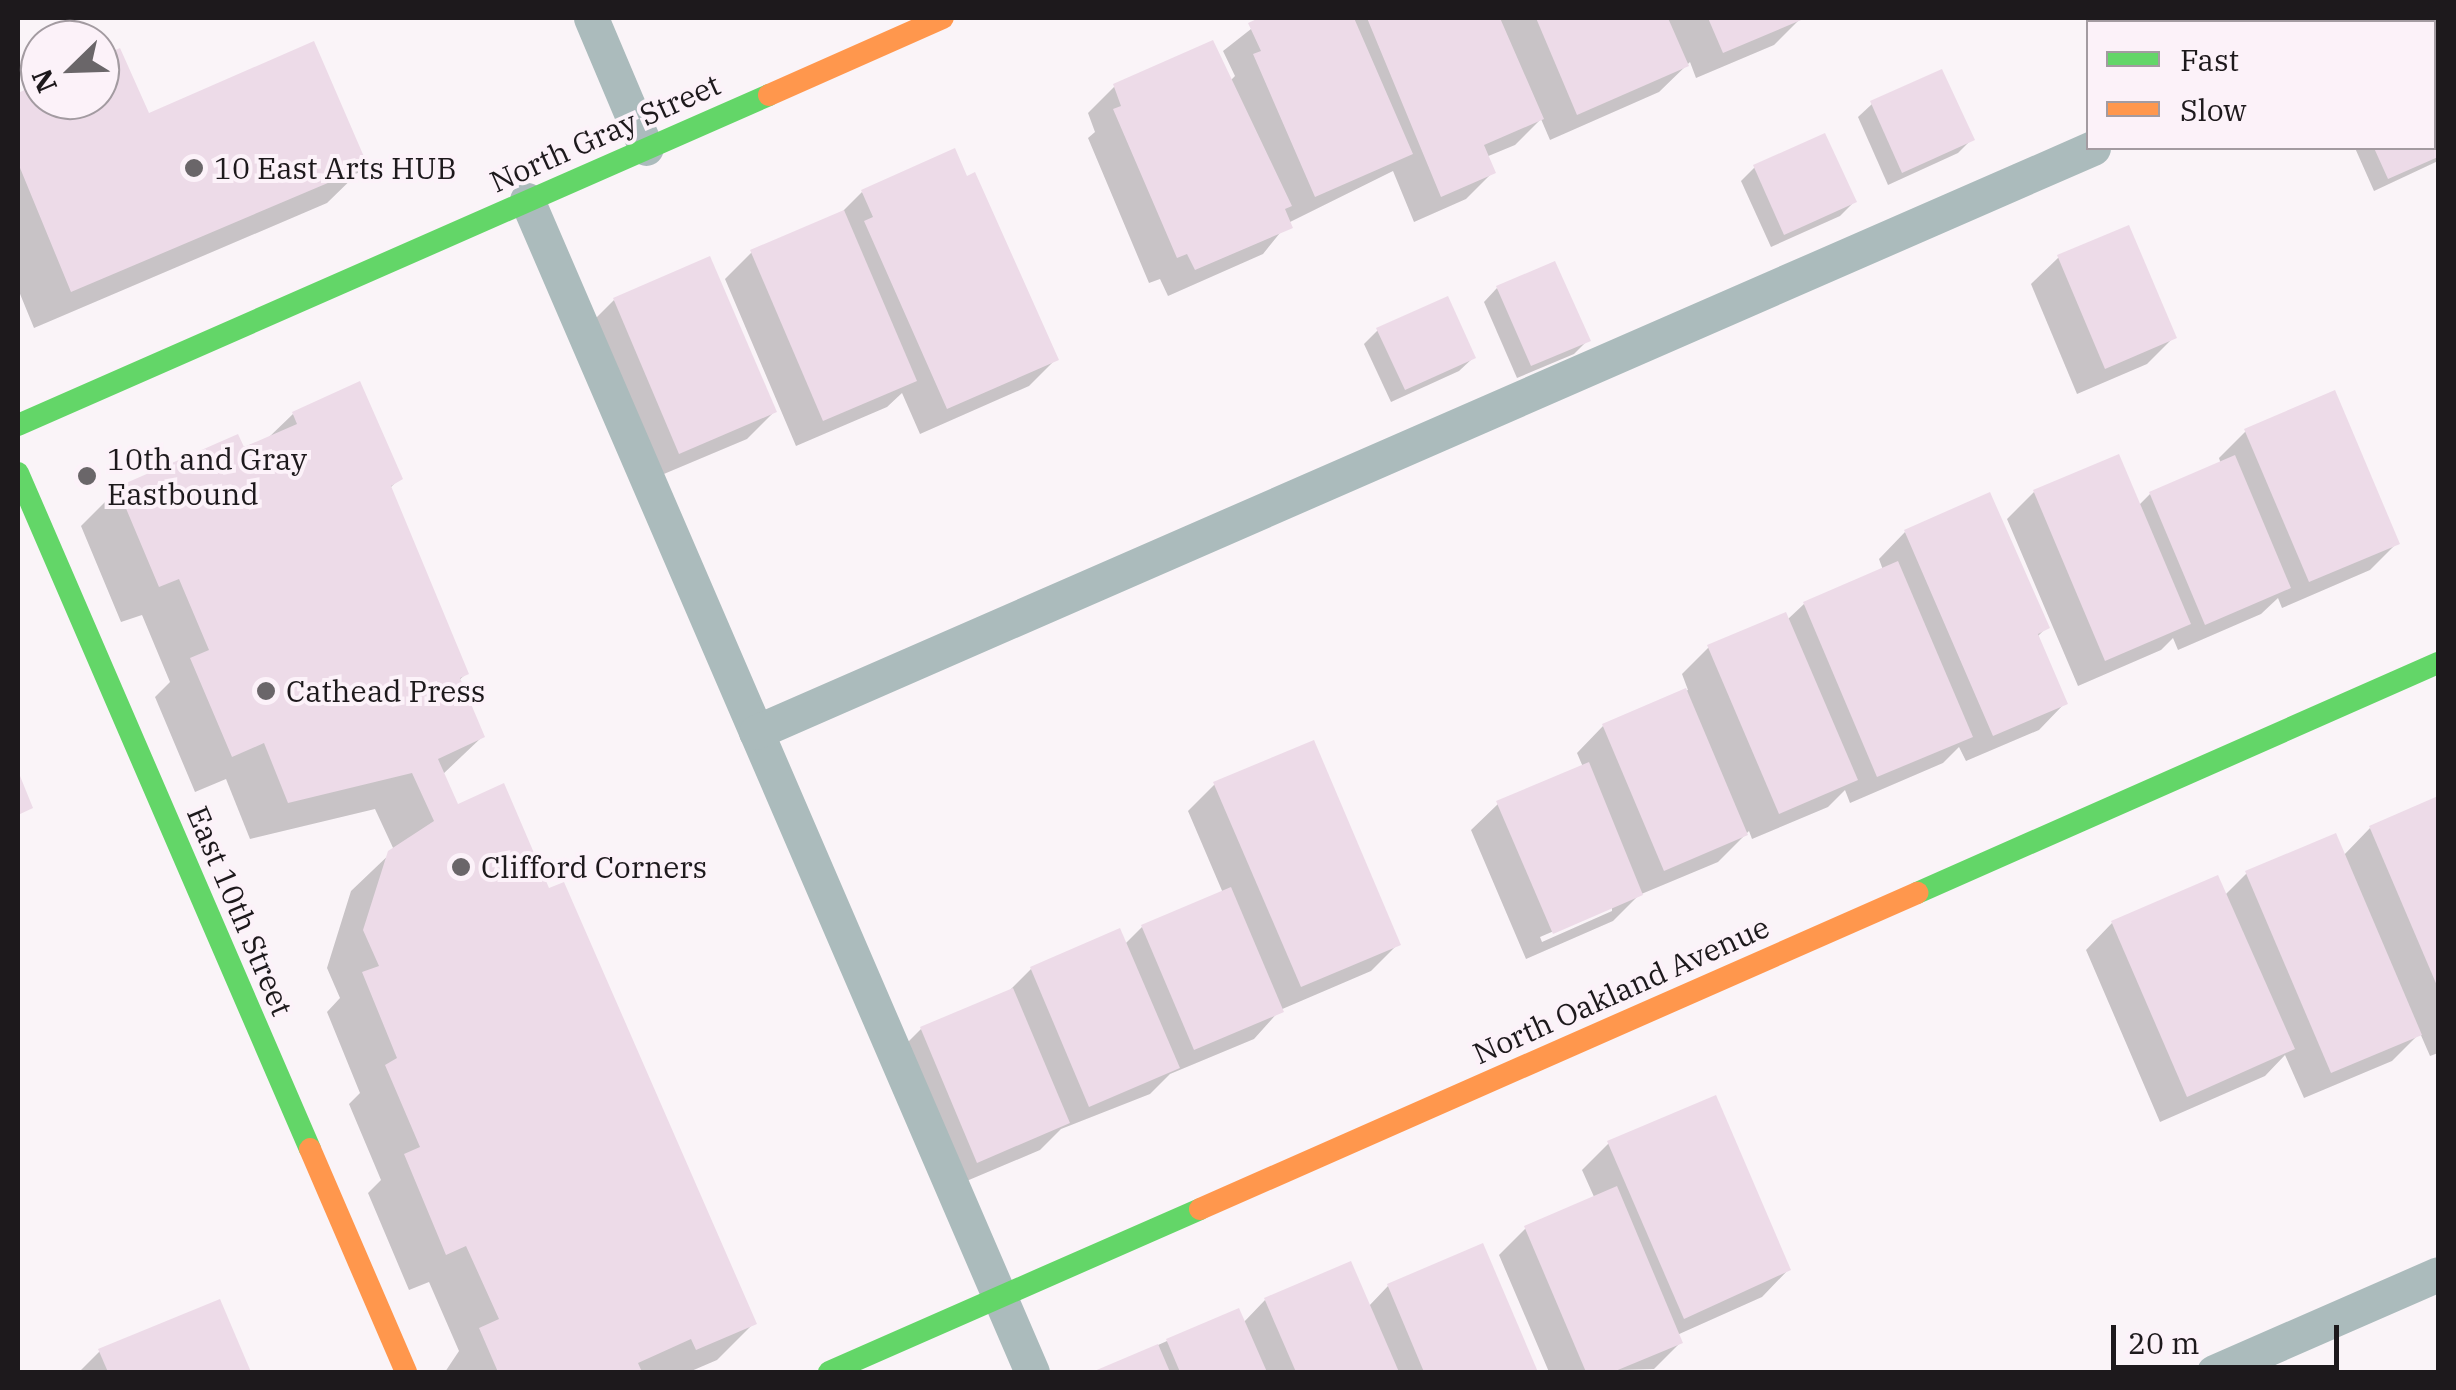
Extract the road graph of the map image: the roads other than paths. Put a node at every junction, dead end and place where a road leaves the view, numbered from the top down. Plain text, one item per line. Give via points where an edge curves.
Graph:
1 (591, 18) edge
2 (943, 18) edge
3 (646, 148) junction
4 (2089, 150) edge
5 (528, 200) junction
6 (18, 425) edge
7 (18, 473) edge
8 (2438, 663) edge
9 (756, 732) junction
10 (2438, 1274) edge
11 (1000, 1297) junction
12 (406, 1372) edge
13 (828, 1372) edge
14 (1032, 1372) edge
15 (2214, 1372) edge

1 - 3 lane
2 - 3 street, North Gray Street
3 - 5 street, North Gray Street
4 - 9 lane
5 - 6 street, North Gray Street
5 - 9 lane
7 - 12 street, East 10th Street
8 - 11 street, North Oakland Avenue
9 - 11 lane
10 - 15 lane
11 - 13 street, North Oakland Avenue
11 - 14 lane

